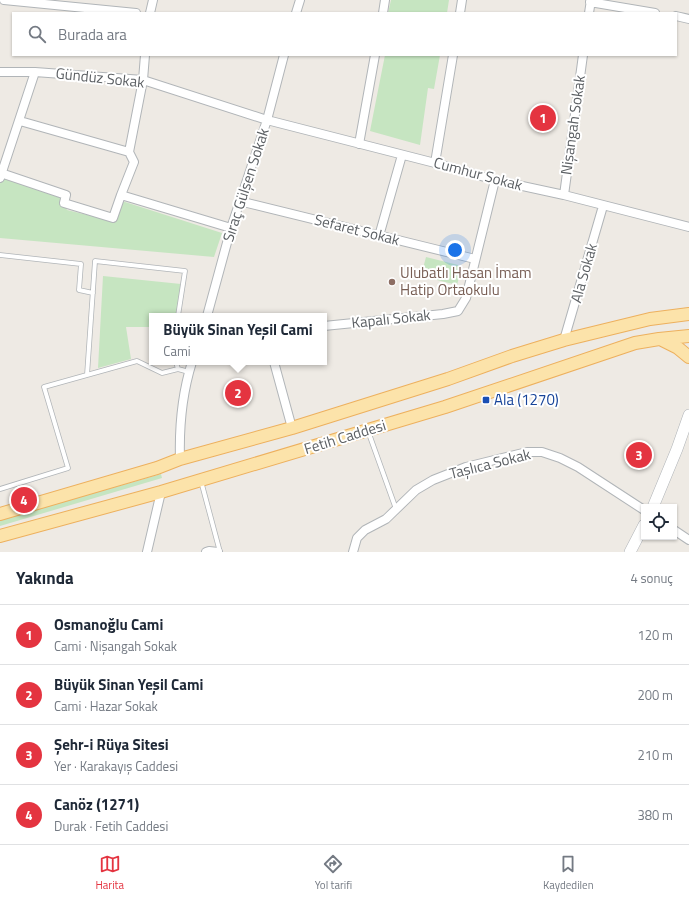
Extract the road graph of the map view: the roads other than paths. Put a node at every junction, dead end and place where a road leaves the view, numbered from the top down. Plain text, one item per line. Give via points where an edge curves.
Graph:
1 (4, 0) edge
2 (153, 0) edge
3 (300, 0) edge
4 (385, 0) edge
5 (462, 0) edge
6 (591, 1) edge
7 (126, 12) edge
8 (150, 12) edge
9 (296, 12) edge
10 (383, 12) edge
11 (460, 12) edge
12 (589, 12) edge
13 (650, 12) edge
14 (677, 16) edge
15 (689, 18) edge
16 (146, 56) edge
17 (284, 56) edge
18 (375, 56) edge
19 (453, 56) edge
20 (583, 56) edge
21 (0, 72) edge
22 (35, 72) junction
23 (143, 80) junction
24 (266, 120) junction
25 (20, 121) junction
26 (359, 144) junction
27 (129, 152) junction
28 (402, 155) junction
29 (435, 163) junction
30 (1, 175) edge
31 (495, 180) junction
32 (121, 195) junction
33 (564, 195) junction
34 (239, 201) junction
35 (604, 206) junction
36 (689, 227) edge
37 (231, 228) junction
38 (379, 236) junction
39 (0, 255) edge
40 (475, 259) junction
41 (93, 293) junction
42 (689, 305) edge
43 (178, 313) edge
44 (209, 313) edge
45 (689, 314) edge
46 (650, 319) junction
47 (327, 326) edge
48 (689, 336) edge
49 (659, 339) junction
50 (564, 340) junction
51 (689, 357) edge
52 (177, 365) edge
53 (191, 365) edge
54 (275, 365) edge
55 (178, 369) junction
56 (189, 372) junction
57 (87, 375) junction
58 (689, 415) edge
59 (292, 428) junction
60 (368, 430) junction
61 (180, 459) junction
62 (200, 480) junction
63 (0, 488) edge
64 (161, 492) junction
65 (653, 504) edge
66 (641, 508) edge
67 (396, 510) junction
68 (0, 514) edge
69 (641, 531) edge
70 (677, 532) edge
71 (0, 536) edge
72 (689, 540) edge
73 (147, 552) edge
74 (206, 552) edge
75 (219, 552) edge
76 (353, 552) edge
77 (630, 552) edge

1 - 7 street
2 - 8 street
3 - 9 street
4 - 10 street
5 - 11 street
6 - 12 street
6 - 13 street
14 - 15 street
16 - 23 street
17 - 24 street, Sıraç Gülşen Sokak
18 - 26 street
19 - 29 street
20 - 33 street, Nişangah Sokak
21 - 22 street, Gündüz Sokak
22 - 23 street, Gündüz Sokak
22 - 25 street
23 - 24 street, Gündüz Sokak
23 - 27 street
24 - 26 street, Cumhur Sokak
24 - 34 street, Sıraç Gülşen Sokak
25 - 27 street
25 - 30 street
26 - 28 street, Cumhur Sokak
27 - 32 street via 134,162
28 - 29 street, Cumhur Sokak
28 - 38 street
29 - 31 street, Cumhur Sokak
30 - 32 street via 66,195 64,202 113,218
31 - 33 street, Cumhur Sokak
31 - 40 street
32 - 37 street
33 - 35 street, Cumhur Sokak
34 - 37 street, Sıraç Gülşen Sokak
34 - 38 street, Sefaret Sokak
35 - 36 street, Cumhur Sokak
35 - 50 street, Ala Sokak
37 - 44 street, Sıraç Gülşen Sokak
38 - 40 street, Sefaret Sokak
39 - 41 lane via 81,264 79,290
40 - 47 street, Kapalı Sokak via 466,298 458,311
41 - 43 lane via 95,261 185,271
41 - 57 lane
42 - 46 main road
45 - 46 main road, Fetih Caddesi
46 - 50 main road, Fetih Caddesi
48 - 49 main road, Fetih Caddesi
49 - 51 main road via 678,348
49 - 60 main road, Fetih Caddesi via 635,343
50 - 59 main road, Fetih Caddesi
52 - 55 lane
53 - 56 street
54 - 59 street
55 - 56 lane
55 - 57 lane via 162,373 137,361
56 - 61 street via 180,423
57 - 63 lane via 44,387 68,468
58 - 65 street
59 - 61 main road, Fetih Caddesi
60 - 62 main road, Fetih Caddesi
60 - 67 lane
61 - 68 main road, Fetih Caddesi
62 - 64 main road, Fetih Caddesi
62 - 75 lane
64 - 71 main road, Fetih Caddesi
64 - 73 street
66 - 67 street, Taşlıca Sokak via 560,458 542,452 527,452 449,472 416,490
67 - 76 street, Taşlıca Sokak via 360,534
69 - 77 street
70 - 72 street
74 - 75 street

